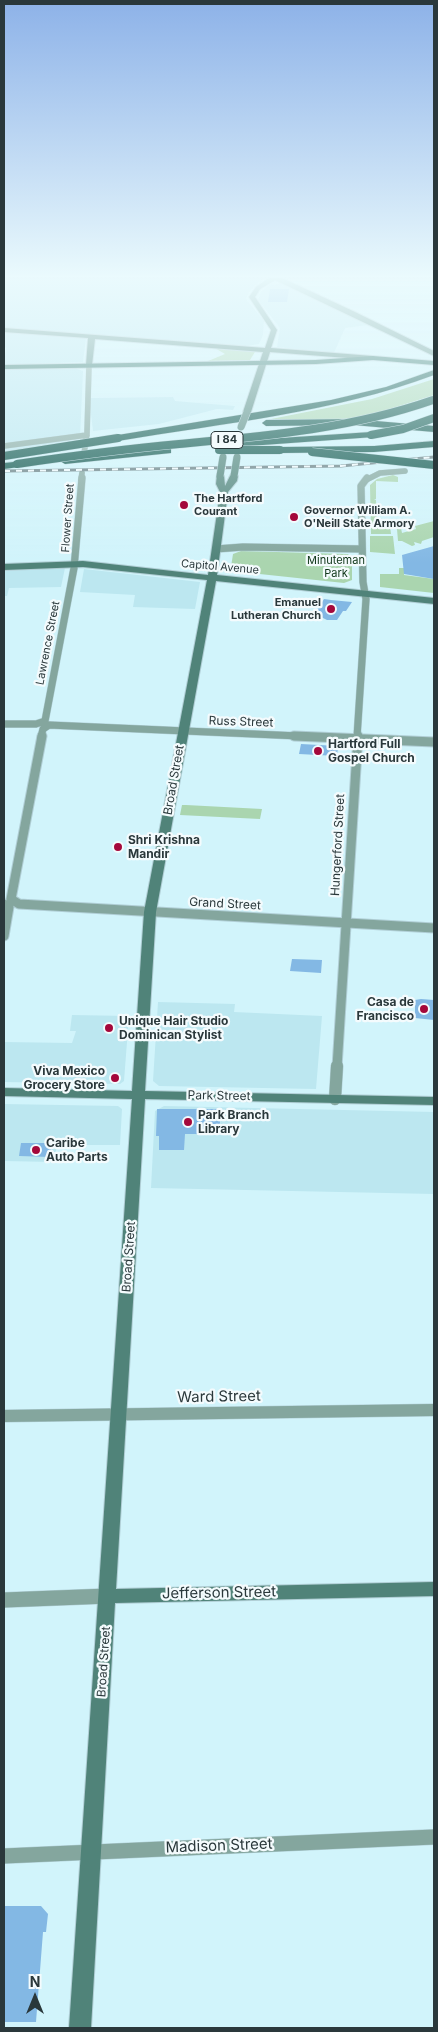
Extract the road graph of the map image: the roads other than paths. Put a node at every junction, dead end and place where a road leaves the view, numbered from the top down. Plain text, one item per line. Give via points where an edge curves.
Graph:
1 (89, 373) edge
2 (260, 373) edge
3 (432, 373) edge
4 (434, 400) edge
5 (434, 418) edge
6 (434, 427) edge
7 (87, 435) junction
8 (118, 438) junction
9 (235, 444) junction
10 (434, 444) edge
11 (4, 446) edge
12 (280, 450) junction
13 (84, 454) dead end
14 (4, 456) edge
15 (18, 464) junction
16 (434, 465) edge
17 (4, 466) edge
18 (405, 471) dead end
19 (82, 473) dead end
20 (224, 492) junction
21 (217, 538) junction
22 (256, 547) junction
23 (216, 549) junction
24 (362, 549) junction
25 (74, 564) junction
26 (4, 567) edge
27 (212, 577) junction
28 (365, 593) junction
29 (434, 600) edge
30 (4, 724) edge
31 (43, 724) junction
32 (183, 731) junction
33 (357, 738) junction
34 (434, 742) edge
35 (8, 904) edge
36 (150, 912) junction
37 (346, 923) junction
38 (434, 928) edge
39 (4, 936) edge
40 (4, 1092) edge
41 (139, 1094) junction
42 (335, 1099) junction
43 (434, 1101) edge
44 (434, 1410) edge
45 (119, 1414) junction
46 (4, 1416) edge
47 (434, 1589) edge
48 (108, 1596) junction
49 (4, 1600) edge
50 (434, 1837) edge
51 (92, 1851) junction
52 (4, 1856) edge
53 (80, 2028) edge

1 - 7 street
2 - 9 main road, Broad Street, bridge
3 - 8 highway, I 84 via 394,387 331,403
4 - 15 highway, I 84, bridge via 380,417 302,432 128,449
5 - 9 highway, bridge via 371,435
6 - 8 highway via 371,423 260,423
7 - 11 street
7 - 13 street
8 - 14 highway, I 84, bridge
9 - 20 main road, Broad Street, bridge via 234,476
9 - 20 main road, Broad Street, bridge via 223,457 220,484
10 - 12 highway, bridge via 381,449
12 - 15 highway, bridge via 172,451
12 - 16 highway, bridge via 348,454
15 - 17 highway, I 84
18 - 24 street, Hungerford Street via 377,474 362,483
19 - 25 street, Flower Street
20 - 21 main road, Broad Street
21 - 22 street
21 - 23 main road, Broad Street
22 - 23 street
22 - 24 street
23 - 27 main road, Broad Street
24 - 28 street, Hungerford Street
25 - 26 main road, Capitol Avenue
25 - 27 main road, Capitol Avenue
25 - 31 street, Lawrence Street
27 - 28 main road, Capitol Avenue
27 - 32 main road, Broad Street
28 - 29 main road, Capitol Avenue
28 - 33 street, Hungerford Street
30 - 31 street, Russ Street
31 - 32 street, Russ Street
31 - 35 street, Lawrence Street
32 - 33 street, Russ Street
32 - 36 main road, Broad Street
33 - 34 street, Russ Street
33 - 37 street, Hungerford Street
35 - 36 street, Grand Street
35 - 39 street, Lawrence Street
36 - 37 street, Grand Street
36 - 41 main road, Broad Street
37 - 38 street, Grand Street
37 - 42 street, Hungerford Street
40 - 41 main road, Park Street
41 - 42 main road, Park Street
41 - 45 main road, Broad Street
42 - 43 main road, Park Street
44 - 45 street, Ward Street
45 - 46 street, Ward Street
45 - 48 main road, Broad Street
47 - 48 main road, Jefferson Street
48 - 49 street, Jefferson Street
48 - 51 main road, Broad Street
50 - 51 street, Madison Street
51 - 52 street, Madison Street
51 - 53 main road, Broad Street

